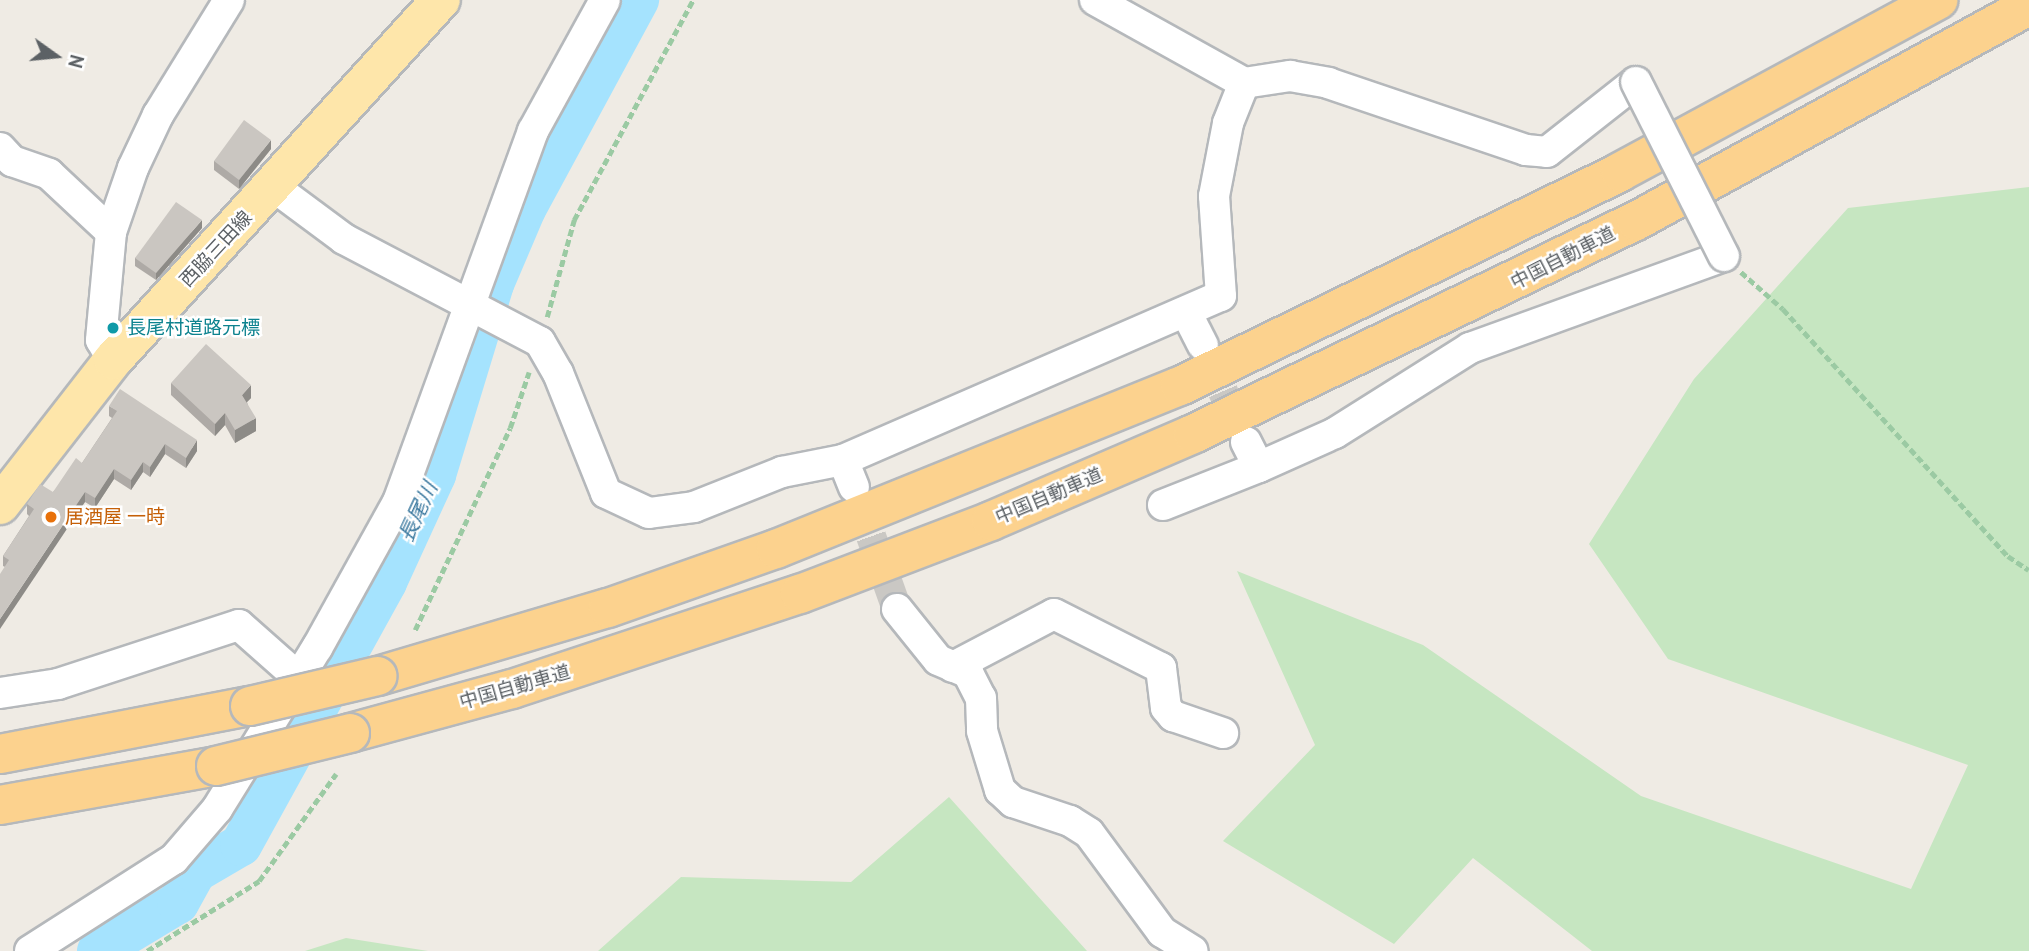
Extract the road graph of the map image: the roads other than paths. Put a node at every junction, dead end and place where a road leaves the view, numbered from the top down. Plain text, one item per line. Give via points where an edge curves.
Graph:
1 (229, 0) edge
2 (441, 0) edge
3 (606, 0) edge
4 (1095, 0) edge
5 (1938, 0) edge
6 (2029, 6) edge
7 (1244, 83) junction
8 (0, 148) edge
9 (274, 187) junction
10 (111, 232) junction
11 (470, 303) junction
12 (1185, 312) junction
13 (1203, 345) tunnel mouth
14 (113, 360) junction
15 (843, 460) junction
16 (854, 487) tunnel mouth
17 (0, 505) edge
18 (1163, 505) dead end
19 (897, 610) tunnel mouth
20 (953, 667) junction
21 (299, 678) junction
22 (0, 693) edge
23 (1223, 733) dead end
24 (0, 754) edge
25 (0, 805) edge
26 (30, 951) edge
27 (1192, 951) edge

1 - 10 street via 158,115 133,167
2 - 9 main road, 西脇三田線
3 - 11 street via 533,131
4 - 7 street
5 - 24 highway, bridge via 1832,61 1464,250 1154,397 776,549 608,608 378,676 250,706
6 - 25 highway, 中国自動車道, bridge via 1483,298 1193,434 992,520 619,656 216,766
7 - 12 street via 1228,123 1214,196 1221,296
7 - 18 street, bridge via 1290,76 1328,83 1526,150 1547,152 1636,82 1724,256 1470,348 1335,433 1252,455
8 - 10 street via 12,161 50,174
9 - 11 street via 344,239
9 - 14 main road, 西脇三田線
10 - 14 street via 102,340
11 - 15 street via 540,342 558,373 606,493 649,513 694,507 782,472
11 - 21 street via 398,502
12 - 13 street
12 - 15 street
14 - 17 main road, 西脇三田線
15 - 16 street
19 - 20 street via 938,660
20 - 23 street via 1054,614 1161,668 1167,708 1173,716
20 - 27 street via 968,673 981,698 982,731 1000,790 1013,802 1070,821 1089,833 1162,932
21 - 22 street via 239,625 58,684
21 - 26 street via 217,809 174,859

